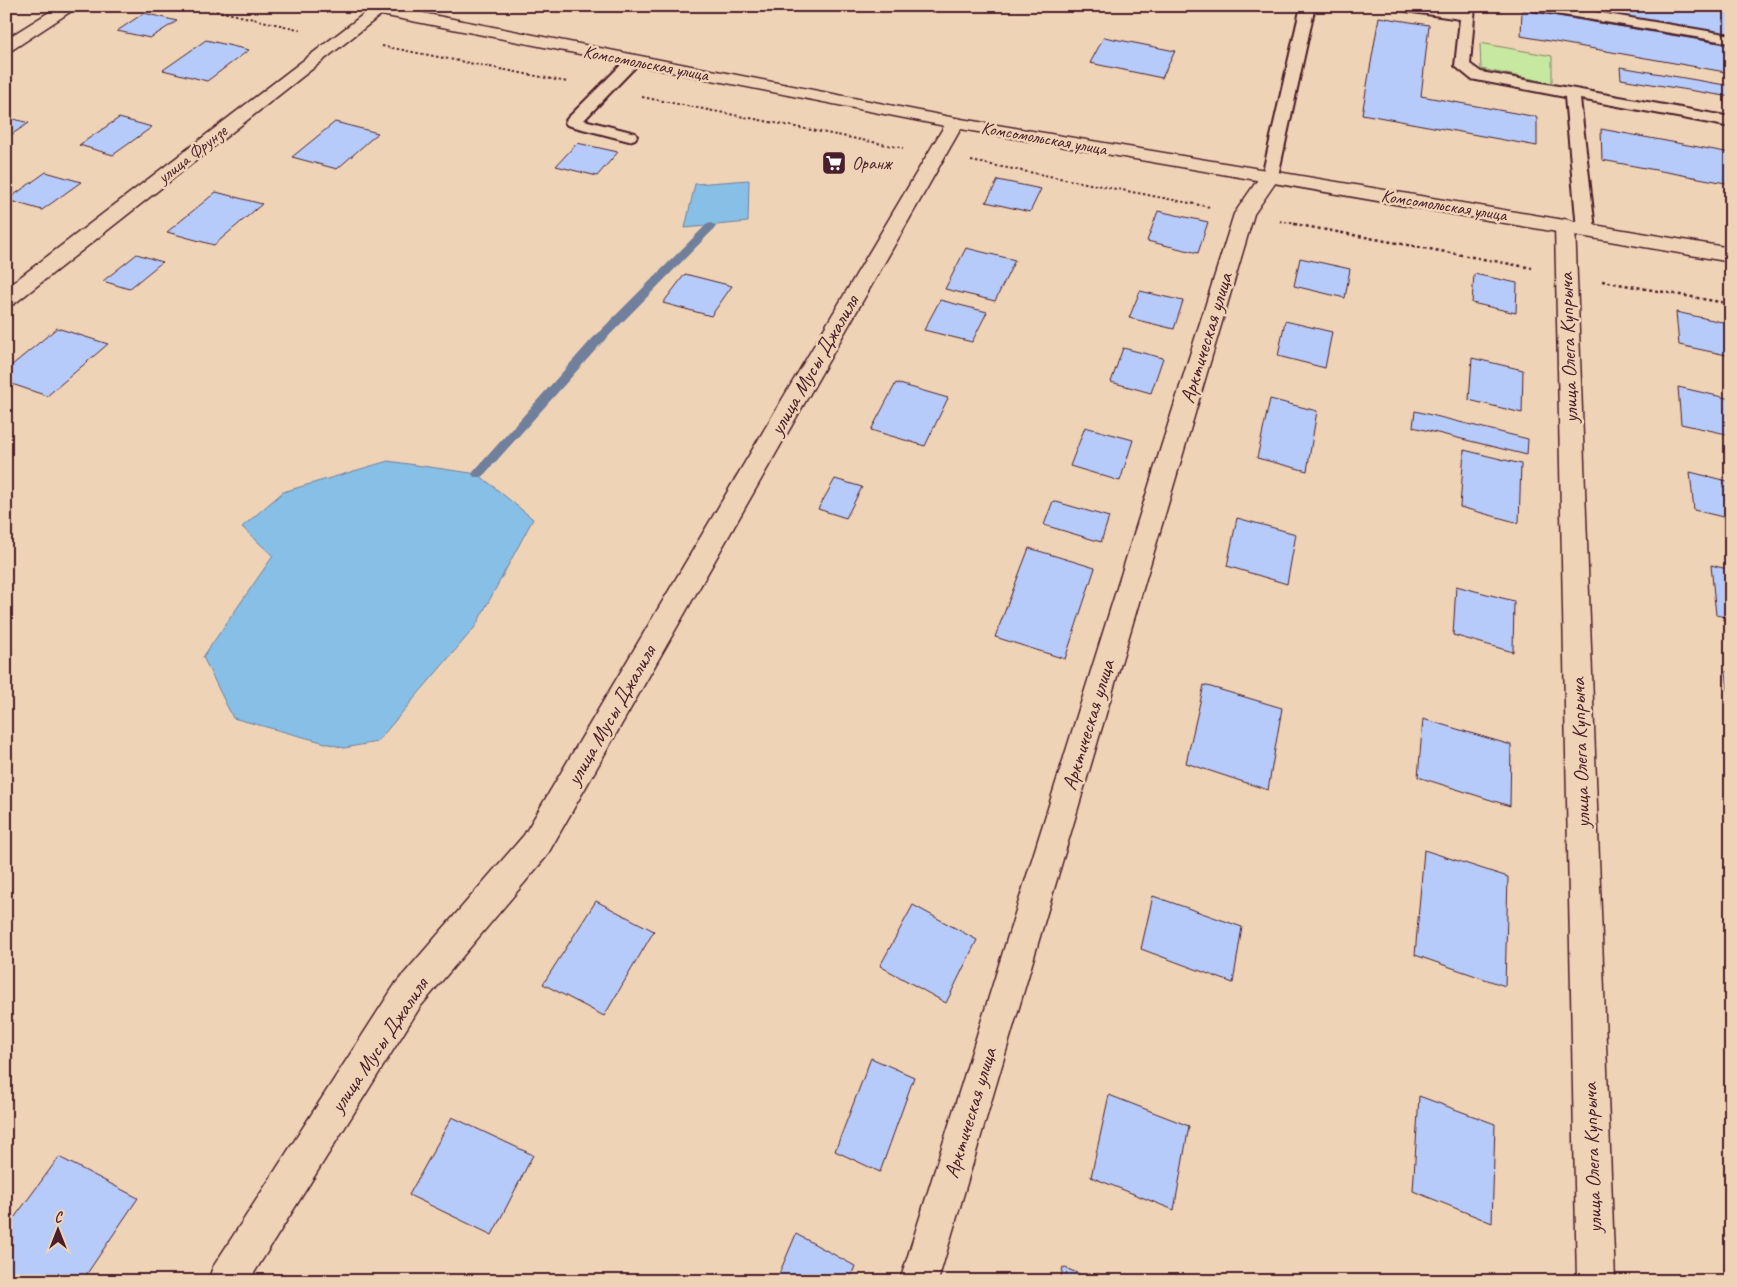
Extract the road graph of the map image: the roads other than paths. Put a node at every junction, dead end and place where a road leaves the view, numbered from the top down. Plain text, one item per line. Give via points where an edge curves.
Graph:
1 (71, 6) edge
2 (1308, 6) edge
3 (1399, 6) edge
4 (1534, 6) edge
5 (370, 8) edge
6 (1467, 11) edge
7 (1731, 39) edge
8 (6, 46) edge
9 (633, 61) junction
10 (1572, 94) junction
11 (1731, 122) edge
12 (955, 123) junction
13 (629, 136) dead end
14 (1270, 176) junction
15 (1575, 227) junction
16 (1731, 255) edge
17 (6, 299) edge
18 (227, 1281) edge
19 (919, 1281) edge
20 (1596, 1281) edge

1 - 8 street
2 - 14 lane
3 - 6 lane
4 - 7 lane
5 - 9 street, Комсомольская улица
5 - 17 street, улица Фрунзе
6 - 10 lane via 1462,66 1476,76
9 - 12 street, Комсомольская улица
9 - 13 lane via 573,122
10 - 11 lane
10 - 15 lane
12 - 14 street, Комсомольская улица
12 - 18 street, улица Мусы Джалиля via 534,846 408,996
14 - 15 street, Комсомольская улица
14 - 19 street, Арктическая улица via 1244,214
15 - 16 street, Комсомольская улица
15 - 20 street, улица Олега Купрыча

